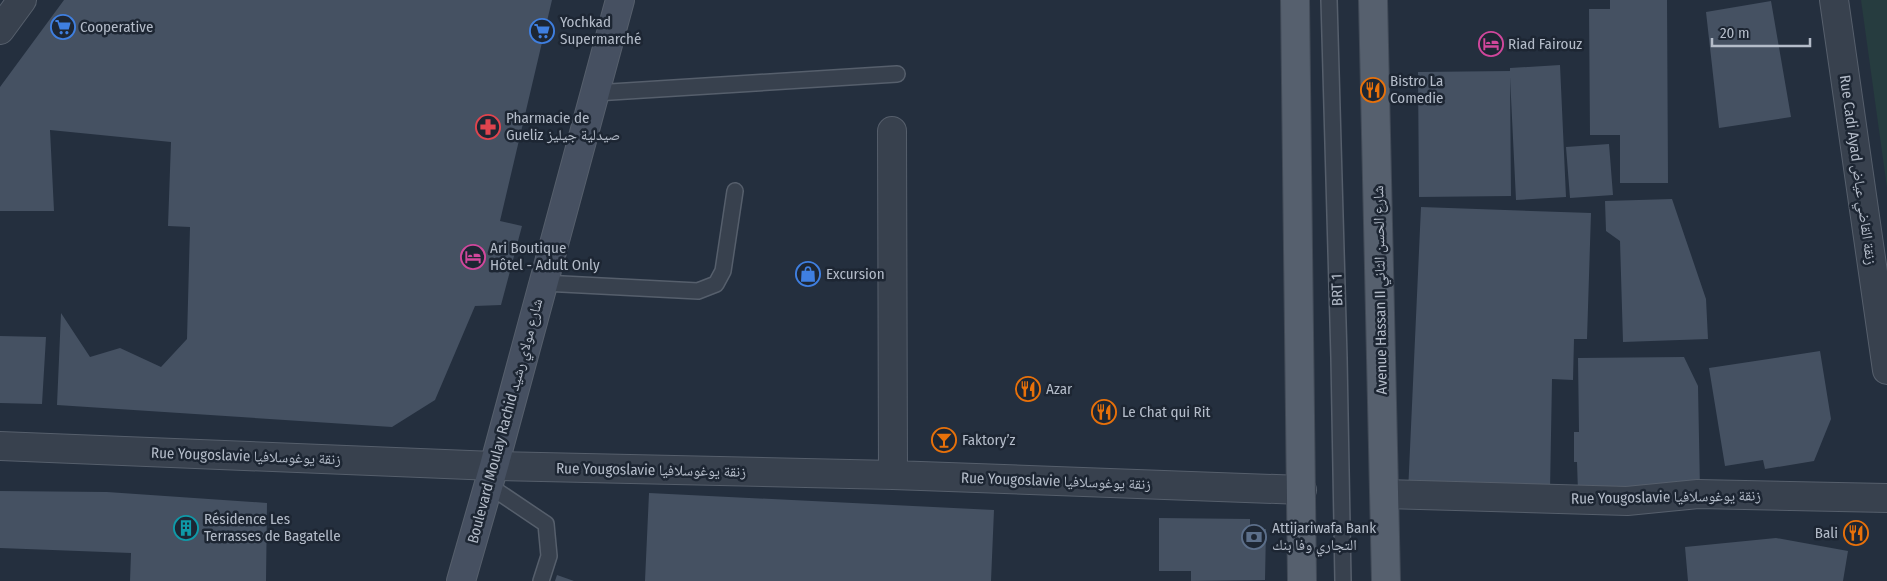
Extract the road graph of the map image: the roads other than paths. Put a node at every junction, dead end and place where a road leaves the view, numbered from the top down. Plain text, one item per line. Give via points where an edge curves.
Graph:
1 (22, 0) edge
2 (620, 0) edge
3 (1295, 0) edge
4 (1329, 0) edge
5 (1373, 0) edge
6 (1834, 0) edge
7 (0, 30) edge
8 (898, 74) dead end
9 (595, 93) junction
10 (892, 131) dead end
11 (735, 191) dead end
12 (543, 284) junction
13 (1887, 370) edge
14 (0, 446) edge
15 (893, 475) junction
16 (491, 476) junction
17 (1302, 490) junction
18 (1385, 494) junction
19 (1887, 498) edge
20 (461, 581) edge
21 (541, 581) edge
22 (1302, 581) edge
23 (1343, 581) edge
24 (1386, 581) edge

1 - 7 street
2 - 9 street, Boulevard Moulay Rachid شارع مولاي رشيد
3 - 17 main road
4 - 23 lane, BRT 1
5 - 18 main road, Avenue Hassan II شارع الحسن الثاني
6 - 13 street, Rue Cadi Ayad زنقة القاضي عياض
8 - 9 lane
9 - 12 street, Boulevard Moulay Rachid شارع مولاي رشيد
10 - 15 street
11 - 12 lane via 724,271 716,284 698,291
12 - 16 street, Boulevard Moulay Rachid شارع مولاي رشيد
14 - 16 street, Rue Yougoslavie زنقة يوغوسلافيا
15 - 16 street, Rue Yougoslavie زنقة يوغوسلافيا
15 - 17 street, Rue Yougoslavie زنقة يوغوسلافيا
16 - 20 street, Boulevard Moulay Rachid شارع مولاي رشيد
16 - 21 lane via 546,524 549,556
17 - 22 main road
18 - 19 street, Rue Yougoslavie زنقة يوغوسلافيا via 1627,501 1698,494
18 - 24 main road, Avenue Hassan II شارع الحسن الثاني

